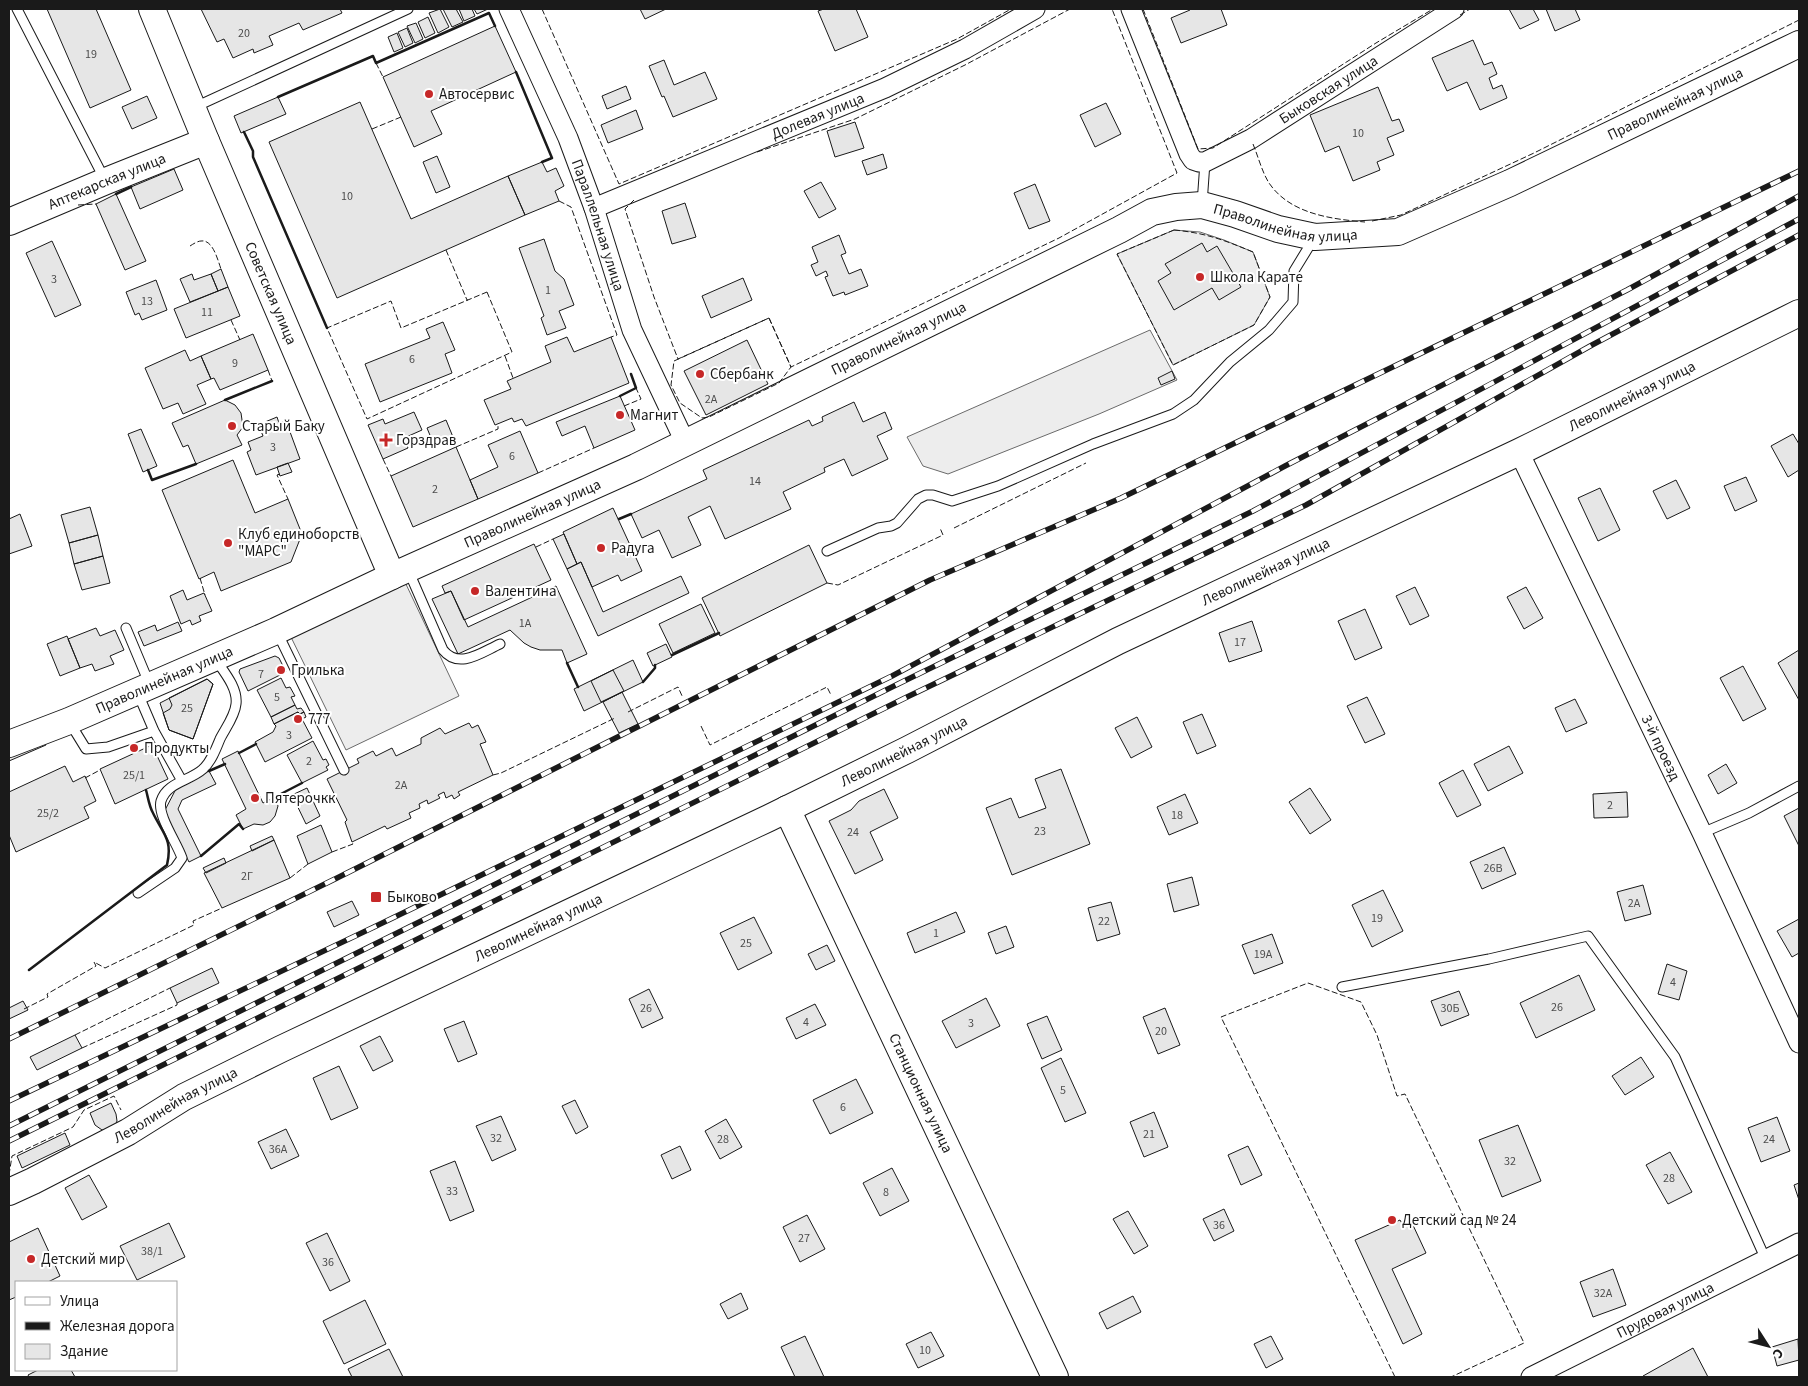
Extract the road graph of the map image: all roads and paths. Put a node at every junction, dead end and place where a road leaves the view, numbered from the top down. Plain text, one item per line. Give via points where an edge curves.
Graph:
1 (18, 9) edge
2 (152, 9) edge
3 (408, 9) edge
4 (509, 9) edge
5 (1035, 9) edge
6 (1131, 9) edge
7 (1454, 9) edge
8 (1799, 44) edge
9 (194, 108) junction
10 (206, 141) junction
11 (1202, 162) junction
12 (106, 181) junction
13 (1202, 205) junction
14 (594, 208) junction
15 (9, 222) edge
16 (1315, 238) junction
17 (1799, 313) edge
18 (685, 442) junction
19 (1520, 452) junction
20 (828, 551) dead end
21 (400, 572) junction
22 (126, 628) dead end
23 (276, 631) junction
24 (500, 644) dead end
25 (214, 658) junction
26 (143, 689) junction
27 (69, 721) junction
28 (154, 730) junction
29 (9, 744) edge
30 (344, 770) dead end
31 (182, 781) junction
32 (1799, 786) edge
33 (787, 809) junction
34 (1702, 833) junction
35 (138, 893) dead end
36 (1342, 987) dead end
37 (1799, 1043) edge
38 (9, 1192) edge
39 (1799, 1243) edge
40 (1766, 1260) junction
41 (1055, 1377) edge
42 (1532, 1377) edge

1 - 12 lane
2 - 9 main road, Советская улица
3 - 9 lane
4 - 14 street, Параллельная улица via 568,138
5 - 14 street, Долевая улица via 965,49 885,88
6 - 11 street via 1189,154
7 - 11 street, Быковская улица via 1251,139
8 - 16 main road, Праволинейная улица via 1510,183 1398,232
9 - 10 main road, Советская улица
10 - 12 main road, Аптекарская улица
10 - 21 main road, Советская улица
11 - 13 lane
12 - 15 main road, Аптекарская улица
13 - 16 main road, Праволинейная улица
13 - 18 main road, Праволинейная улица via 1152,212
14 - 18 street, Параллельная улица via 632,330
16 - 20 lane via 1294,271 1293,302 1269,330 1230,362 1194,400 1173,414 998,486 952,501 926,495 918,499 897,523 878,528
17 - 19 main road, Леволинейная улица
18 - 21 main road, Праволинейная улица
19 - 33 main road, Леволинейная улица via 1118,641
19 - 34 street, 3-й проезд
21 - 23 main road, Праволинейная улица
21 - 24 lane via 450,658 462,661
22 - 26 lane
23 - 25 main road, Праволинейная улица
23 - 30 lane
25 - 26 main road, Праволинейная улица
25 - 31 lane via 232,684 236,705 210,760 203,769
26 - 27 main road, Праволинейная улица
26 - 28 lane via 142,703
27 - 28 lane via 86,750 108,747
27 - 29 main road, Праволинейная улица
28 - 31 lane
31 - 35 lane via 165,793 161,802 161,812 182,858 175,868
32 - 34 lane
33 - 38 main road, Леволинейная улица via 184,1097 128,1132
33 - 41 main road, Станционная улица
34 - 37 street, 3-й проезд
36 - 40 lane via 1588,936 1676,1058
39 - 40 street, Прудовая улица
40 - 42 street, Прудовая улица

